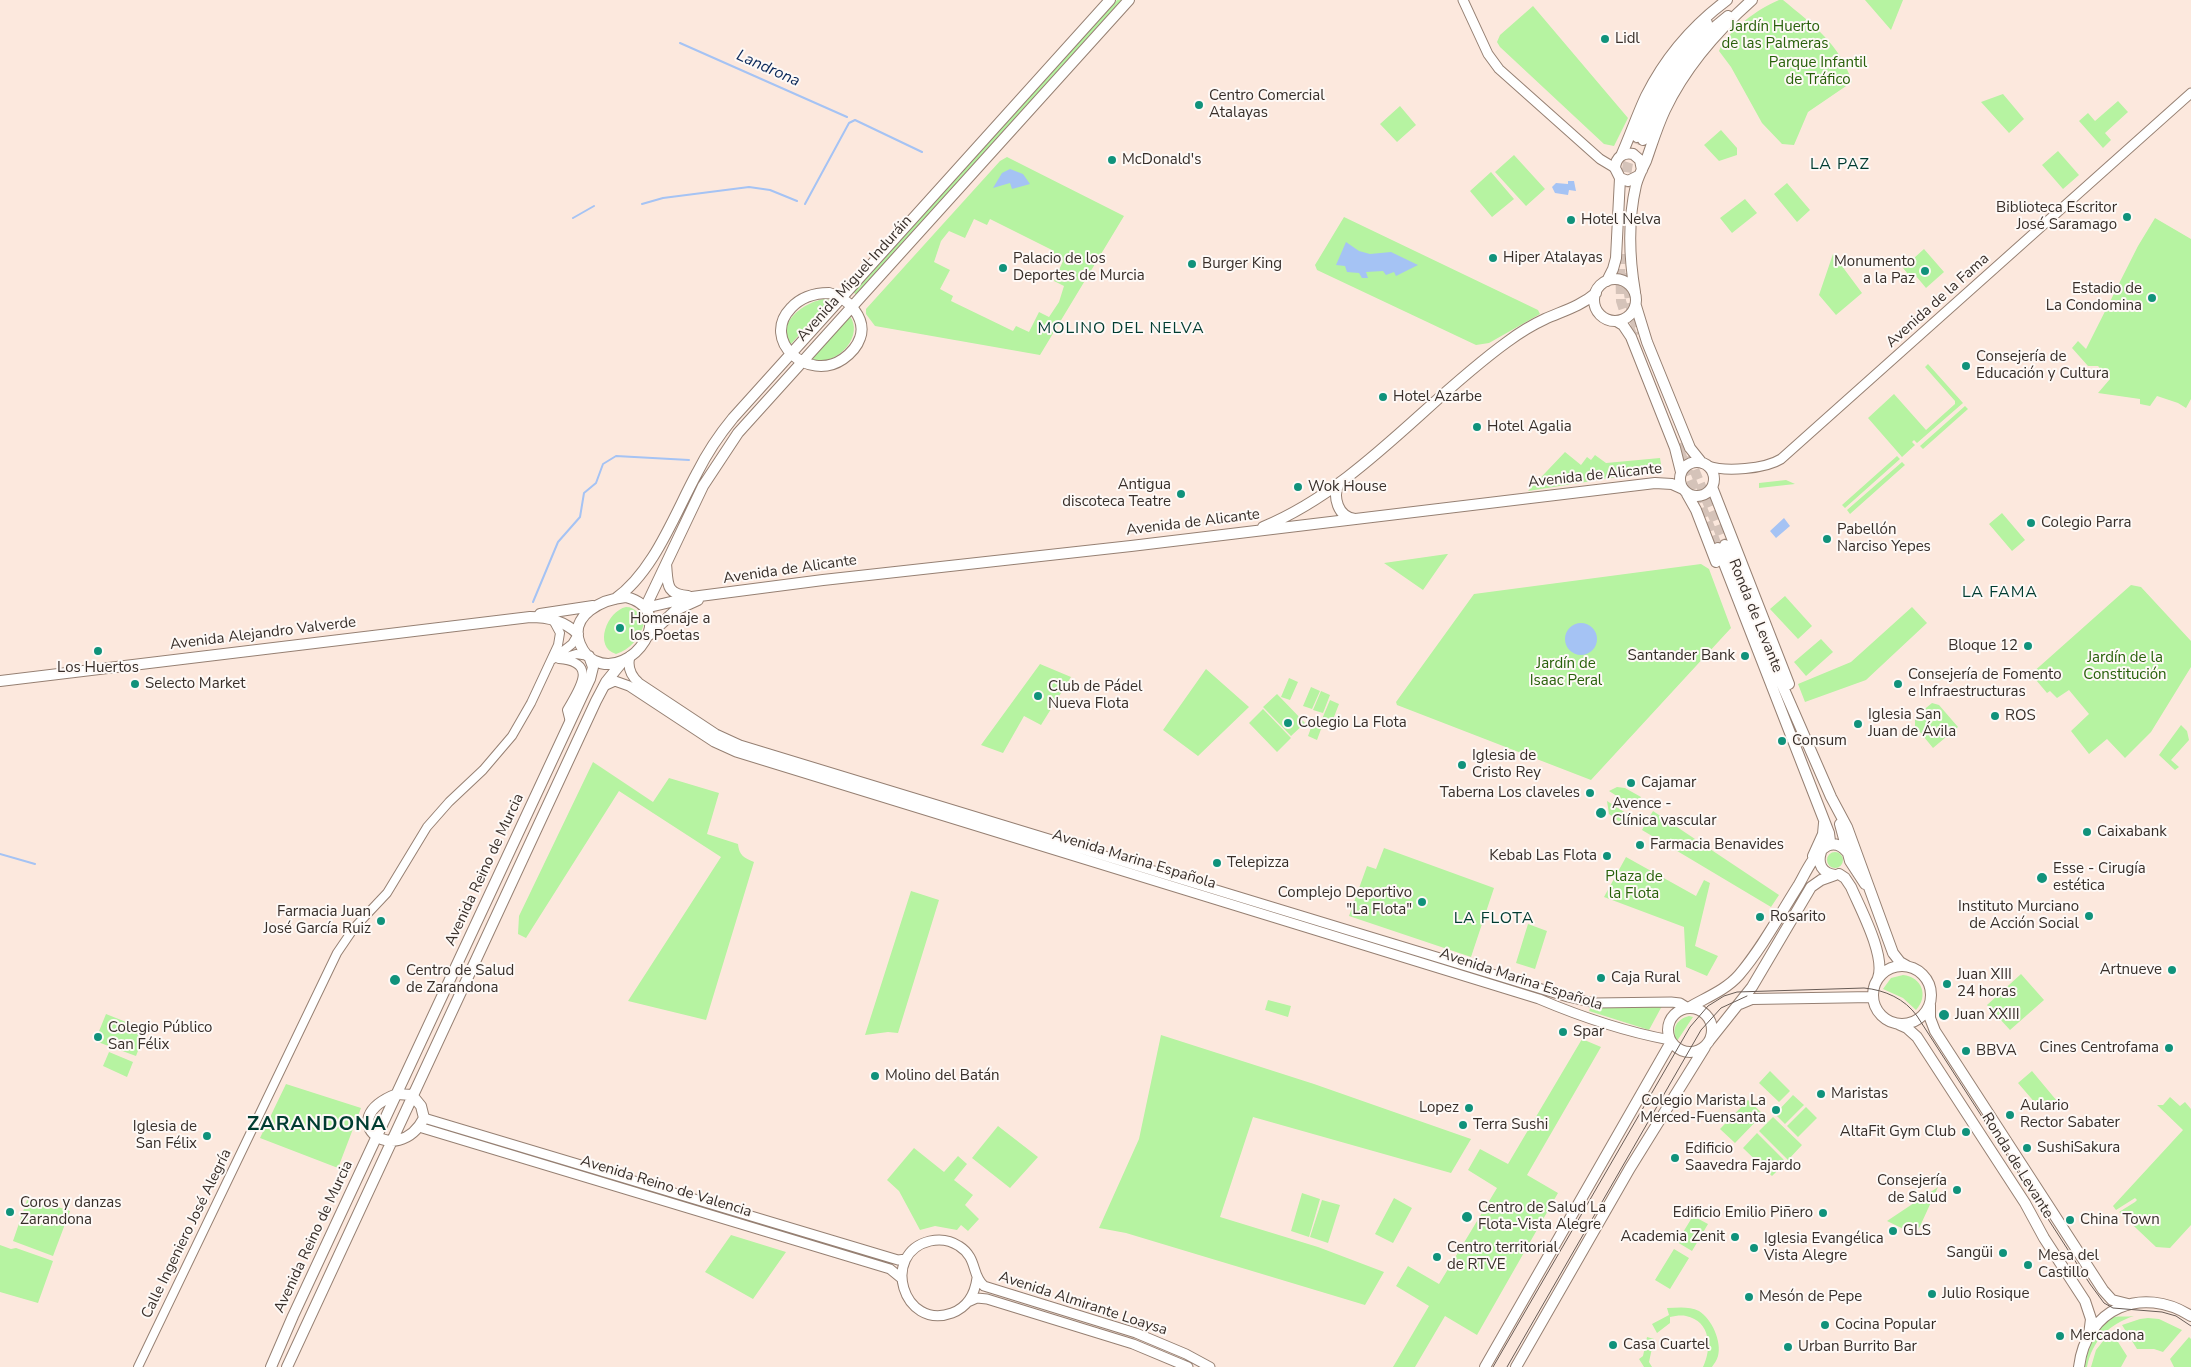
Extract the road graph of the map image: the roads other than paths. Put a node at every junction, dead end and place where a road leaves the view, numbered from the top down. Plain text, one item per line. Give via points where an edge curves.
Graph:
1 (1110, 0) edge
2 (1129, 0) edge
3 (1462, 0) edge
4 (1729, 0) edge
5 (1752, 0) edge
6 (2191, 93) edge
7 (1620, 156) junction
8 (1600, 159) junction
9 (1615, 168) junction
10 (1640, 173) junction
11 (1620, 178) junction
12 (1607, 281) junction
13 (1635, 292) junction
14 (1596, 293) junction
15 (840, 297) junction
16 (1636, 306) junction
17 (850, 307) junction
18 (1618, 322) junction
19 (790, 352) junction
20 (801, 361) junction
21 (1705, 464) junction
22 (1681, 472) junction
23 (1339, 483) junction
24 (1712, 487) junction
25 (1685, 492) junction
26 (1339, 508) junction
27 (1356, 519) junction
28 (1337, 521) junction
29 (1249, 532) junction
30 (666, 563) junction
31 (692, 597) junction
32 (704, 597) junction
33 (615, 599) junction
34 (596, 606) junction
35 (645, 608) junction
36 (530, 617) junction
37 (552, 618) junction
38 (578, 634) junction
39 (648, 635) junction
40 (588, 656) junction
41 (627, 659) junction
42 (553, 660) junction
43 (0, 681) edge
44 (604, 687) junction
45 (570, 722) junction
46 (1809, 744) junction
47 (1796, 749) junction
48 (1831, 797) junction
49 (1823, 816) junction
50 (1824, 849) junction
51 (1849, 856) junction
52 (1837, 875) junction
53 (1802, 878) junction
54 (1877, 913) junction
55 (1907, 966) junction
56 (1878, 978) junction
57 (1873, 998) junction
58 (1930, 1006) junction
59 (1688, 1008) junction
60 (1733, 1010) junction
61 (1898, 1024) junction
62 (1670, 1041) junction
63 (1707, 1044) junction
64 (397, 1094) junction
65 (412, 1095) junction
66 (422, 1122) junction
67 (376, 1138) junction
68 (391, 1140) junction
69 (906, 1259) junction
70 (901, 1278) junction
71 (977, 1278) junction
72 (968, 1302) junction
73 (2128, 1304) junction
74 (2191, 1316) edge
75 (2089, 1335) junction
76 (138, 1367) edge
77 (271, 1367) edge
78 (287, 1367) edge
79 (1188, 1367) edge
80 (1210, 1367) edge
81 (1485, 1367) edge
82 (1516, 1367) edge
83 (2079, 1367) edge

1 - 15 main road, Avenida Miguel Induráin
2 - 17 main road, Avenida Miguel Induráin
3 - 8 main road via 1496,66
4 - 5 main road via 1676,61 1650,104 1640,138 1666,90 1694,50 1717,24
4 - 7 main road via 1694,26 1674,50 1650,87
5 - 10 main road via 1714,38 1684,78 1664,112
6 - 21 main road, Avenida de la Fama via 1779,460 1768,465 1726,470
7 - 8 main road
7 - 9 main road
7 - 10 main road via 1627,153 1636,155 1640,160
8 - 9 main road
9 - 11 main road
10 - 11 main road via 1628,180
10 - 13 main road via 1634,194 1630,237
11 - 12 main road via 1616,258
12 - 13 main road via 1623,281
12 - 14 main road
13 - 16 main road
14 - 18 main road via 1595,306 1599,314
14 - 23 main road via 1506,342
15 - 17 main road
15 - 19 main road, Avenida Miguel Induráin
15 - 19 main road via 829,293 813,294 791,308 783,320 781,331
16 - 18 main road via 1629,317
16 - 21 main road via 1647,342 1690,448
17 - 20 main road, Avenida Miguel Induráin
17 - 20 main road via 859,317 862,328 854,349 837,363 824,366 809,366
18 - 22 main road via 1632,338 1675,448
19 - 20 main road
19 - 33 main road, Avenida Miguel Induráin via 724,430 697,472 654,553 628,588
20 - 30 main road, Avenida Miguel Induráin via 723,453
21 - 22 main road via 1688,464
21 - 24 main road via 1714,476
22 - 25 main road via 1680,481
23 - 26 main road via 1336,493
23 - 29 main road via 1293,512
24 - 25 main road via 1701,496
24 - 46 main road, Ronda de Levante via 1783,667
25 - 27 main road, Avenida de Alicante via 1668,483 1655,482
25 - 47 main road, Ronda de Levante via 1696,510 1763,678
26 - 27 main road
26 - 28 main road
27 - 28 main road, Avenida de Alicante
28 - 29 main road, Avenida de Alicante
29 - 32 main road, Avenida de Alicante via 823,580
30 - 31 main road via 666,580 670,588 680,595
30 - 35 main road, Avenida Miguel Induráin
31 - 32 main road, Avenida de Alicante
31 - 35 main road, Avenida de Alicante
32 - 39 main road, Avenida de Alicante via 676,610
33 - 34 main road
33 - 35 main road via 630,598
34 - 36 main road
34 - 38 main road via 584,616
35 - 39 main road via 650,616
36 - 37 main road
36 - 43 main road, Avenida Alejandro Valverde
37 - 38 main road
37 - 42 street, Calle Ingeniero José Alegría via 560,638
38 - 40 main road
38 - 42 street via 572,644
39 - 41 main road
40 - 41 main road via 605,664
40 - 42 street via 576,654
40 - 45 main road, Avenida Reino de Murcia via 592,673
41 - 44 main road, Avenida Reino de Murcia
41 - 59 main road, Avenida Marina Española via 633,677 639,683 730,741 1586,1002 1671,1002
42 - 45 street via 570,661 584,673 567,710
42 - 76 street, Calle Ingeniero José Alegría via 512,736 427,827 387,893 352,931 338,953
44 - 62 main road, Avenida Marina Española via 615,682 629,686 720,746 736,752
44 - 65 main road, Avenida Reino de Murcia
45 - 64 main road, Avenida Reino de Murcia
46 - 47 main road, Ronda de Levante via 1722,547
46 - 48 main road, Ronda de Levante
47 - 49 main road, Ronda de Levante
48 - 51 main road
48 - 54 main road, Ronda de Levante via 1847,827
49 - 50 main road, Ronda de Levante via 1830,835
49 - 53 main road via 1823,834
50 - 51 main road via 1840,846
50 - 52 main road via 1819,860 1821,868
50 - 53 main road
51 - 52 main road via 1846,870
51 - 54 main road
52 - 56 main road via 1850,883 1877,950
52 - 60 main road via 1813,885 1752,987
53 - 59 main road via 1739,975
54 - 55 main road, Ronda de Levante via 1895,956
55 - 56 main road via 1890,968
55 - 58 main road via 1928,980 1932,995
56 - 57 main road
57 - 60 main road via 1752,999
57 - 61 main road via 1881,1016
58 - 61 main road via 1916,1021
58 - 73 main road, Ronda de Levante via 1935,1030 2105,1294 2114,1301
59 - 62 main road via 1671,1018 1667,1030
59 - 63 main road via 1701,1012 1709,1020 1712,1033
60 - 63 main road
61 - 75 main road, Ronda de Levante via 1917,1036 2025,1203 2086,1304 2091,1319
62 - 63 main road via 1688,1053
62 - 81 main road
63 - 82 main road via 1635,1160
64 - 65 main road
64 - 67 main road, Avenida Reino de Murcia
64 - 67 main road via 378,1103 372,1111 368,1127
65 - 66 main road via 421,1106
65 - 68 main road, Avenida Reino de Murcia
66 - 68 main road via 403,1138
66 - 69 main road, Avenida Reino de Valencia via 898,1260
66 - 70 main road, Avenida Reino de Valencia via 888,1268
67 - 68 main road
67 - 77 main road, Avenida Reino de Murcia
68 - 78 main road, Avenida Reino de Murcia
69 - 70 main road
69 - 71 main road via 915,1248 926,1242 950,1241 970,1255
70 - 72 main road via 910,1302 928,1314 950,1314
71 - 72 main road
71 - 80 main road, Avenida Almirante Loaysa via 987,1288 1136,1333
72 - 79 main road, Avenida Almirante Loaysa via 977,1298 987,1299 1133,1344
73 - 74 main road via 2163,1304
73 - 75 main road via 2106,1314
75 - 83 main road

